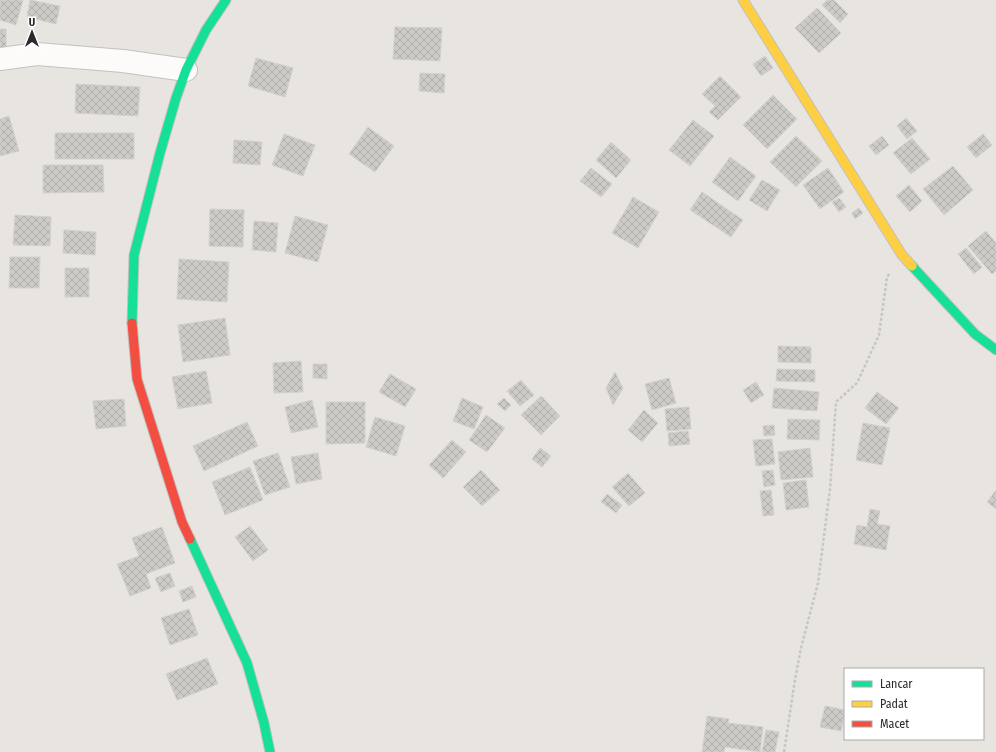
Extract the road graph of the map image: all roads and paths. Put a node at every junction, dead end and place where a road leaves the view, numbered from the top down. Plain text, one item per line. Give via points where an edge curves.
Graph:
1 (226, 0) edge
2 (743, 0) edge
3 (0, 59) edge
4 (186, 70) junction
5 (902, 255) junction
6 (996, 350) edge
7 (270, 752) edge
8 (784, 752) edge

1 - 4 street via 206,30
2 - 5 street
3 - 4 street via 37,54 123,61
4 - 7 street via 160,153 134,255 132,322 137,379 182,522 247,663
5 - 6 street via 975,334
5 - 8 path via 887,277 879,335 857,383 836,402 830,489 818,584 801,648

